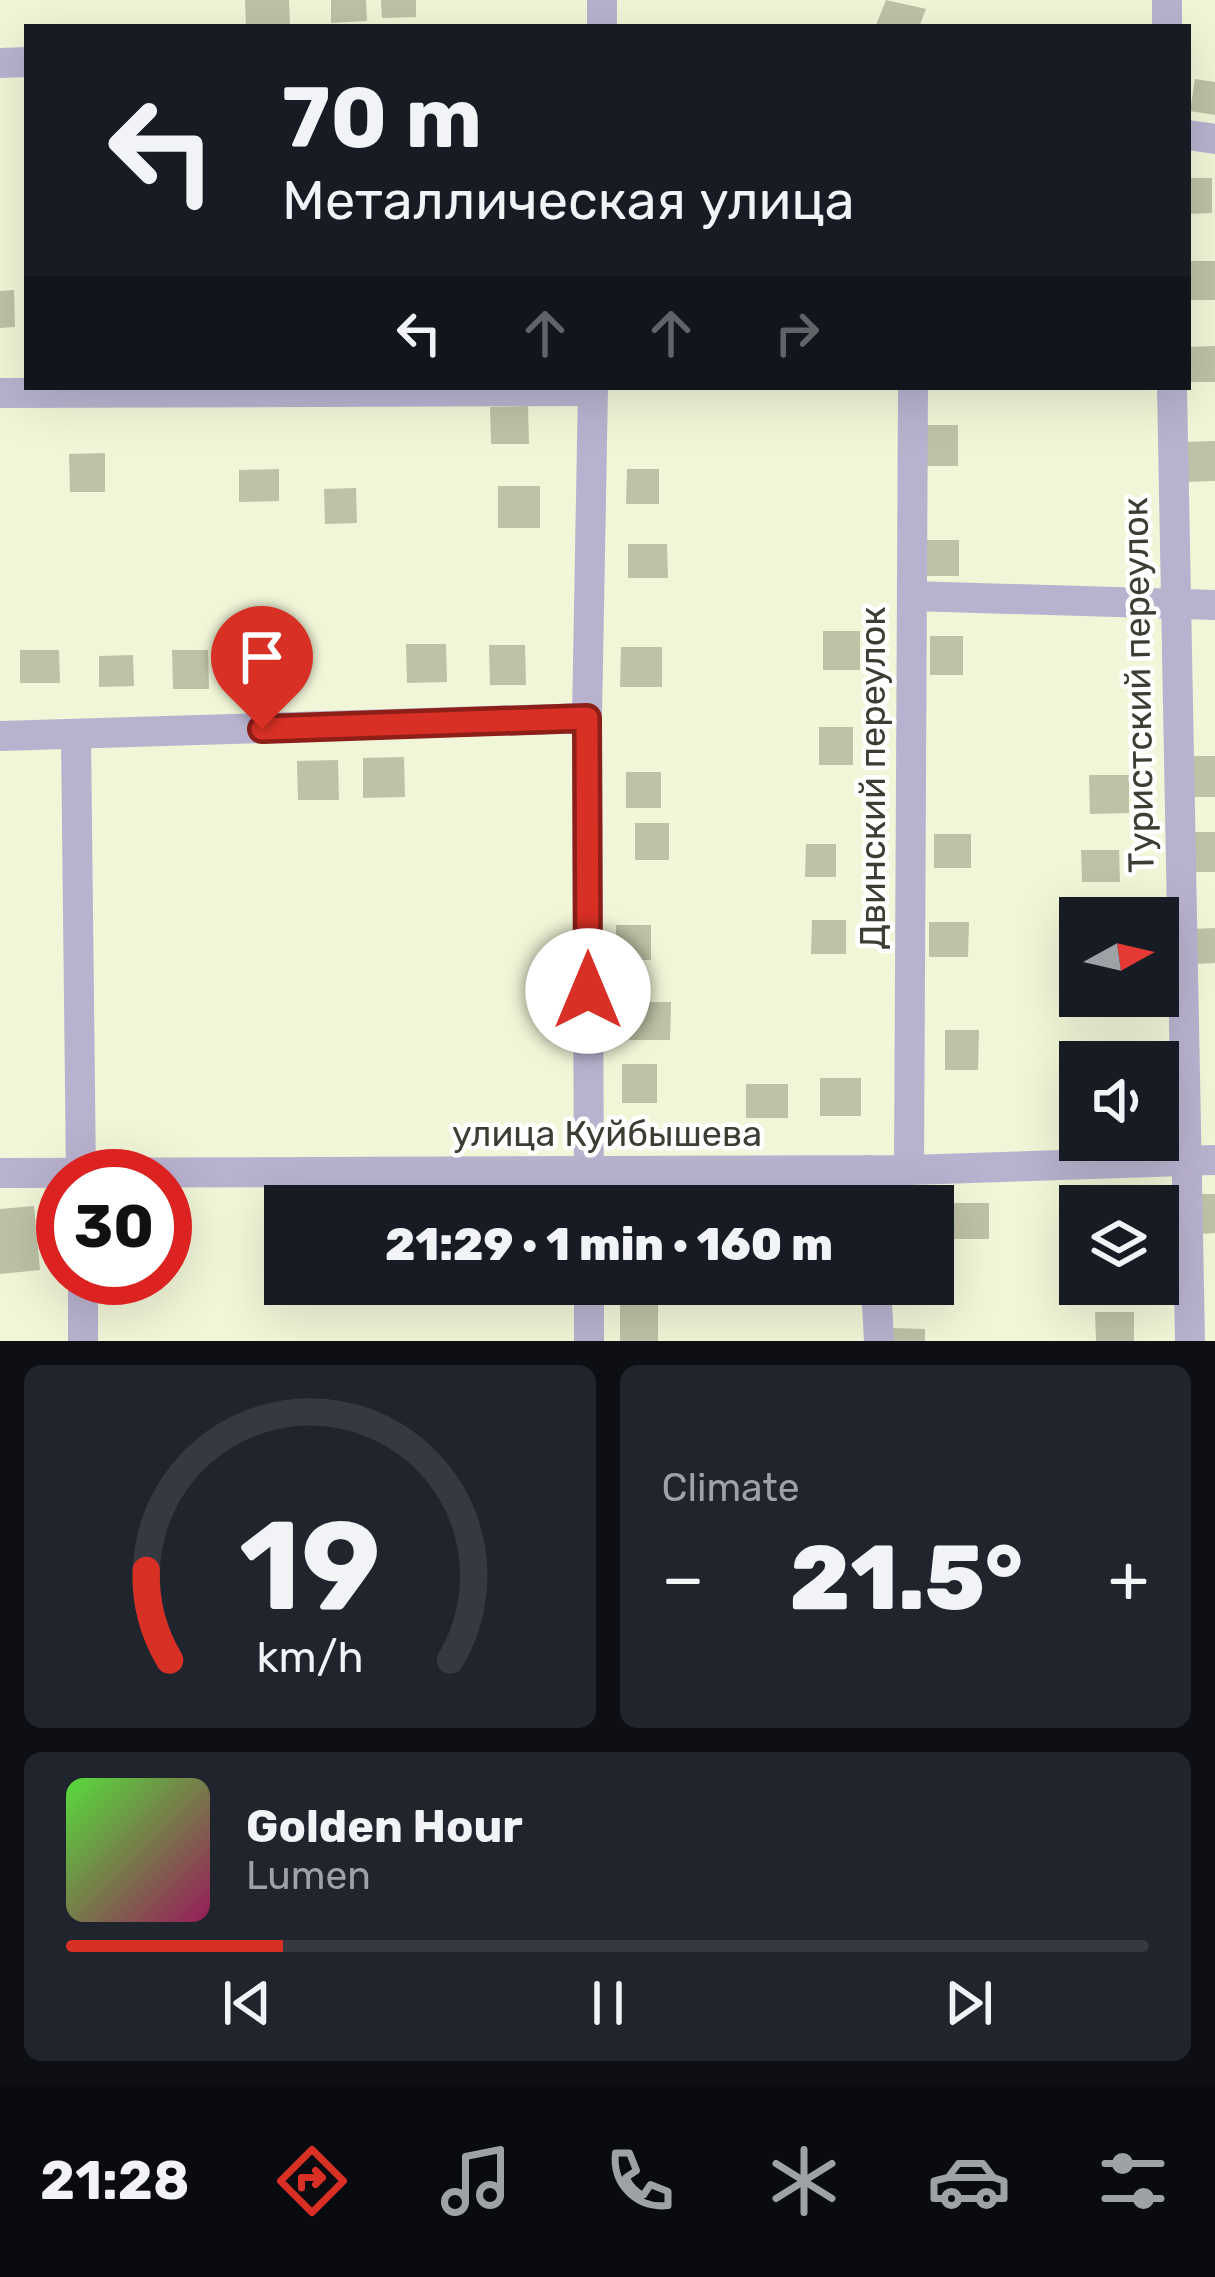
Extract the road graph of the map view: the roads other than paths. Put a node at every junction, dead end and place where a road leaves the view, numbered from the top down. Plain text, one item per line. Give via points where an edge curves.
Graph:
1 (395, 390) edge
2 (593, 390) edge
3 (914, 390) edge
4 (1172, 390) edge
5 (0, 392) edge
6 (912, 596) junction
7 (1175, 605) junction
8 (1215, 605) edge
9 (587, 718) junction
10 (0, 736) edge
11 (76, 736) junction
12 (81, 1149) edge
13 (1200, 1161) edge
14 (869, 1170) junction
15 (909, 1170) junction
16 (590, 1173) junction
17 (0, 1174) edge
18 (36, 1174) edge
19 (192, 1174) edge
20 (590, 1185) edge
21 (870, 1185) edge
22 (82, 1305) edge
23 (589, 1305) edge
24 (877, 1305) edge
25 (83, 1341) edge
26 (589, 1341) edge
27 (879, 1341) edge
28 (1190, 1341) edge

1 - 5 street
2 - 9 street
3 - 6 street, Двинский переулок
4 - 7 street, Туристский переулок
6 - 7 street
6 - 15 street, Двинский переулок
7 - 8 street
7 - 13 street, Туристский переулок
9 - 11 street
9 - 16 street
10 - 11 street
11 - 12 street
13 - 15 street, улица Куйбышева
13 - 28 street, Туристский переулок
14 - 15 street, улица Куйбышева
14 - 16 street, улица Куйбышева
14 - 21 street
16 - 19 street, улица Куйбышева
16 - 20 street
17 - 18 street, улица Куйбышева
22 - 25 street
23 - 26 street
24 - 27 street

